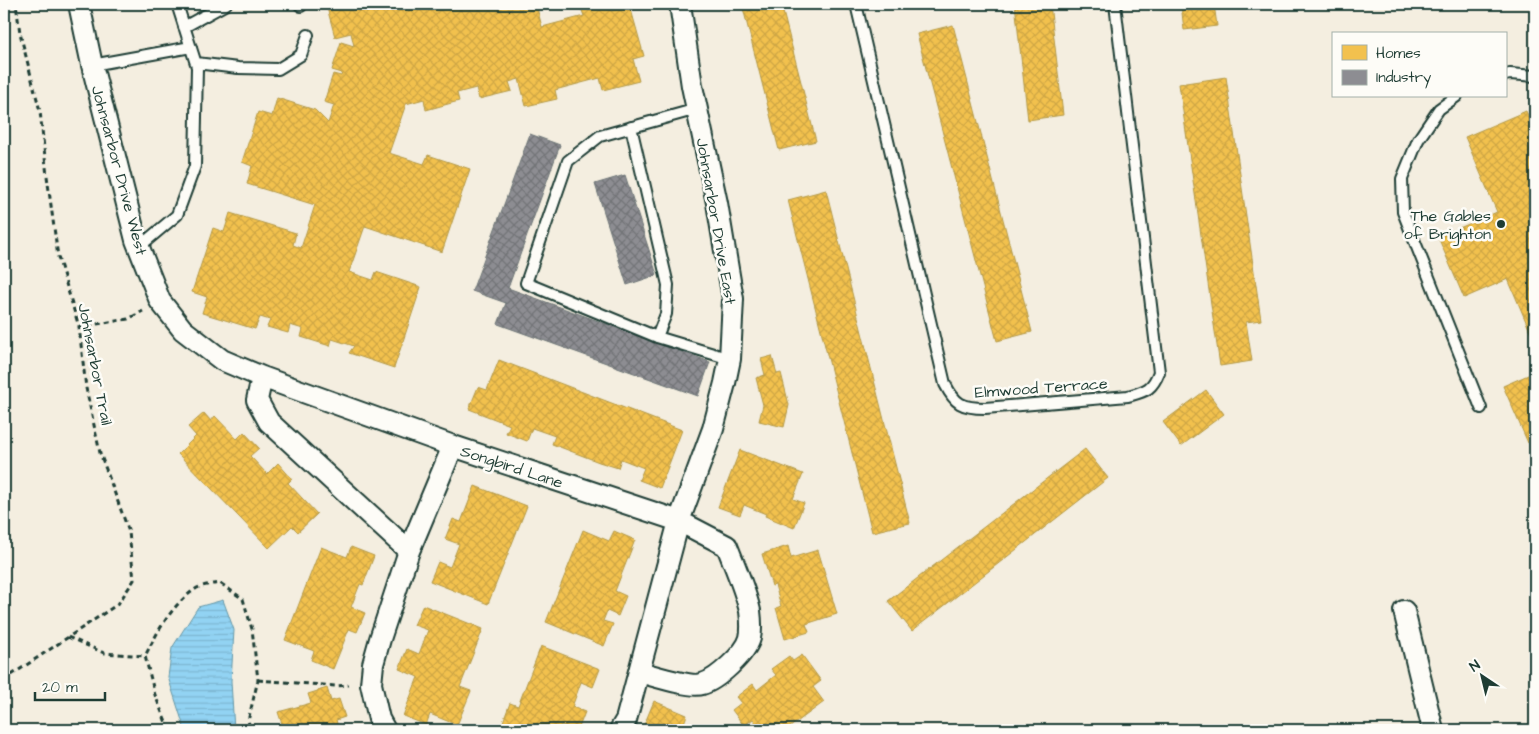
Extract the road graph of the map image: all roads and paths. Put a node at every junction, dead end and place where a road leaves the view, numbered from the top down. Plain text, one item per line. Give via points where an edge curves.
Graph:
1 (16, 4) edge
2 (79, 4) edge
3 (177, 4) edge
4 (226, 4) edge
5 (680, 4) edge
6 (856, 4) edge
7 (1115, 4) edge
8 (184, 27) junction
9 (308, 35) dead end
10 (191, 47) junction
11 (196, 63) junction
12 (92, 65) junction
13 (1506, 75) edge
14 (1535, 76) edge
15 (1454, 98) edge
16 (697, 109) junction
17 (631, 127) junction
18 (139, 247) junction
19 (160, 301) junction
20 (79, 328) junction
21 (657, 337) junction
22 (730, 359) junction
23 (262, 377) junction
24 (1481, 408) dead end
25 (454, 446) junction
26 (679, 521) junction
27 (409, 551) junction
28 (1404, 612) dead end
29 (67, 637) junction
30 (145, 656) junction
31 (638, 672) junction
32 (4, 680) edge
33 (258, 680) junction
34 (371, 684) junction
35 (169, 730) edge
36 (251, 730) edge
37 (385, 730) edge
38 (620, 730) edge
39 (1433, 730) edge

1 - 20 path, Johnsarbor Trail via 40,111 58,257
2 - 12 street, Johnsarbor Drive West
3 - 8 lane
4 - 8 lane
5 - 16 street, Johnsarbor Drive East
6 - 7 lane, Elmwood Terrace via 945,384 951,396 969,408 1128,396 1155,384 1159,372
8 - 10 lane
9 - 11 lane via 301,55 278,70
10 - 11 lane
10 - 12 lane
11 - 18 lane via 195,166 177,215
12 - 18 street, Johnsarbor Drive West
13 - 14 lane
15 - 24 lane via 1440,109 1418,140 1402,179 1403,212
16 - 17 lane
16 - 22 street, Johnsarbor Drive East via 733,299
17 - 21 lane via 668,285 666,314
17 - 21 lane via 600,136 568,161 526,283
18 - 19 street, Johnsarbor Drive West
19 - 20 path via 128,319
19 - 23 street, Johnsarbor Drive West via 183,330 222,360
20 - 29 path, Johnsarbor Trail via 86,388 100,453 129,532 134,580 118,604
21 - 22 lane
22 - 26 street, Johnsarbor Drive East via 713,430
23 - 25 street, Johnsarbor Drive West
23 - 27 street via 257,400 268,422
25 - 26 street, Songbird Lane
25 - 27 street, Songbird Lane
26 - 31 street
26 - 31 street, Songbird Lane via 727,546 750,611 749,639 731,664 701,685 673,682
27 - 34 street, Songbird Lane via 380,639
28 - 39 street
29 - 30 path via 104,653
29 - 32 path, Johnsarbor Trail
30 - 33 path via 176,606 198,587 220,583 243,600 252,629
30 - 35 path via 155,695
31 - 38 street via 626,720
33 - 34 path via 336,686
33 - 36 path via 248,720
34 - 37 street, Songbird Lane via 379,719

